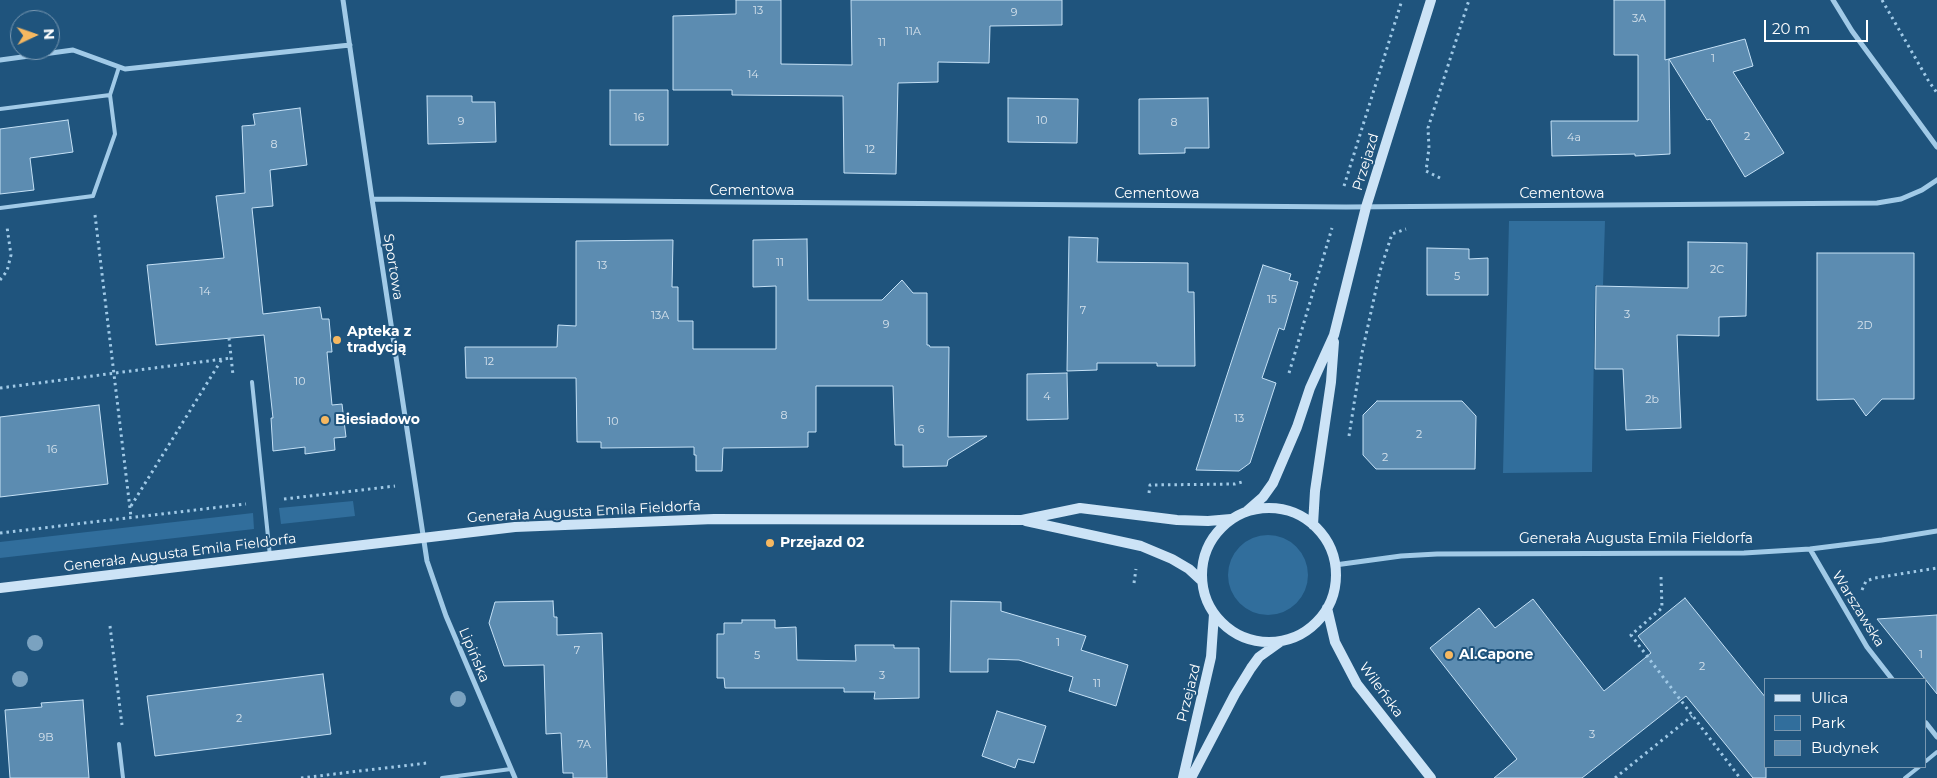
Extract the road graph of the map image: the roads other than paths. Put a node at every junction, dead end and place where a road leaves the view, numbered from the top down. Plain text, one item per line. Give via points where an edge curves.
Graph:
1 (343, 0) edge
2 (1431, 0) edge
3 (1834, 0) edge
4 (350, 44) junction
5 (0, 60) edge
6 (119, 67) junction
7 (110, 95) junction
8 (0, 108) edge
9 (1937, 147) edge
10 (1937, 180) edge
11 (372, 199) junction
12 (1366, 207) junction
13 (2, 208) edge
14 (1334, 335) junction
15 (252, 382) dead end
16 (1247, 511) junction
17 (1231, 519) junction
18 (1022, 520) junction
19 (1313, 525) junction
20 (1937, 531) edge
21 (423, 537) junction
22 (1810, 549) junction
23 (270, 556) junction
24 (1335, 565) junction
25 (1202, 580) junction
26 (0, 588) edge
27 (1327, 608) junction
28 (1214, 614) junction
29 (1281, 642) junction
30 (1891, 678) edge
31 (1927, 724) edge
32 (1937, 737) edge
33 (119, 744) road end
34 (1937, 752) edge
35 (1927, 760) edge
36 (1918, 768) edge
37 (511, 769) junction
38 (124, 778) edge
39 (442, 778) edge
40 (515, 778) edge
41 (1183, 778) edge
42 (1191, 778) edge
43 (1431, 778) edge
44 (1905, 778) edge

1 - 4 street, Sportowa
2 - 12 street, Przejazd
3 - 9 street via 1852,31
4 - 6 street via 125,69
4 - 11 street, Sportowa
5 - 6 street via 73,50
6 - 7 lane
7 - 8 lane
7 - 13 lane via 115,134 93,196
10 - 12 street, Cementowa via 1901,199 1877,203
11 - 12 street, Cementowa
11 - 21 street, Sportowa
12 - 14 street, Przejazd
14 - 16 street, Przejazd via 1273,483
14 - 19 street, Przejazd via 1332,382
15 - 23 lane
16 - 17 street
16 - 19 street via 1282,509
17 - 18 street, Generała Augusta Emila Fieldorfa via 1177,520 1080,508
17 - 25 street via 1208,546 1202,563
18 - 21 street, Generała Augusta Emila Fieldorfa via 714,519 515,527
18 - 25 street, Generała Augusta Emila Fieldorfa via 1141,546 1172,559
19 - 24 street via 1325,538
20 - 22 street, Generała Augusta Emila Fieldorfa
21 - 23 street, Generała Augusta Emila Fieldorfa
21 - 37 street, Lipińska via 438,596
22 - 24 street, Generała Augusta Emila Fieldorfa via 1744,553 1437,554
22 - 30 street, Warszawska via 1867,647
23 - 26 street, Generała Augusta Emila Fieldorfa
24 - 27 street via 1336,580
25 - 28 street via 1205,598
27 - 29 street via 1308,630
27 - 43 street, Wileńska via 1335,642 1356,684
28 - 29 street via 1225,627 1238,635 1252,640
28 - 41 street, Przejazd via 1211,657
29 - 42 street via 1264,653 1251,668
31 - 32 street
33 - 38 lane
34 - 35 lane
36 - 44 lane
37 - 39 lane
37 - 40 street, Lipińska

